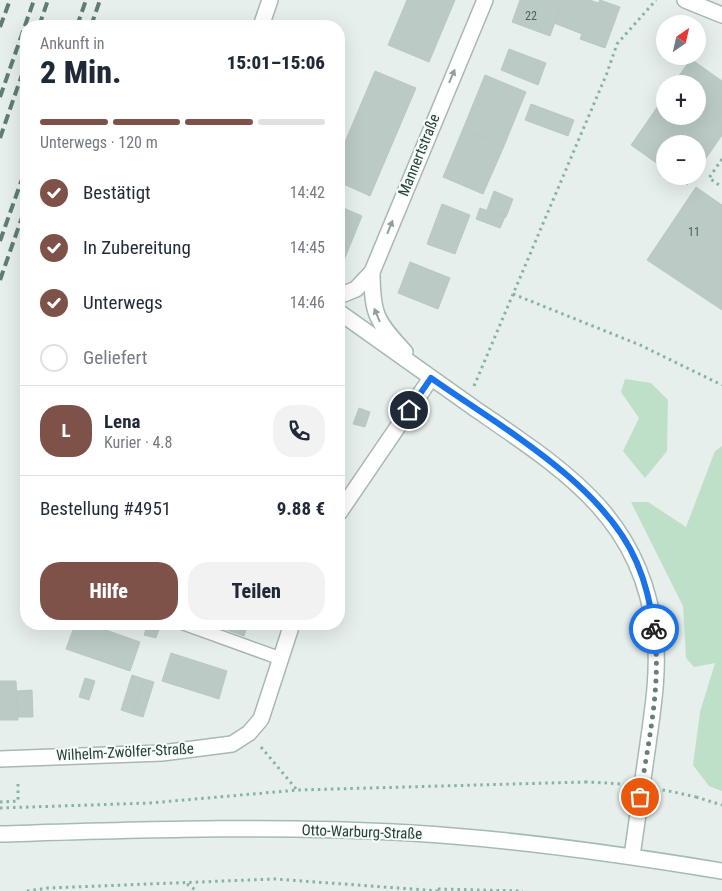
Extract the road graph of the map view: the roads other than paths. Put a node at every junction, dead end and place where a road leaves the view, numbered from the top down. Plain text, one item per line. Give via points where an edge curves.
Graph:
1 (270, 0) edge
2 (485, 0) edge
3 (685, 0) edge
4 (722, 15) edge
5 (263, 20) edge
6 (372, 272) junction
7 (345, 294) edge
8 (345, 316) edge
9 (431, 378) junction
10 (345, 504) edge
11 (202, 630) edge
12 (290, 630) edge
13 (279, 658) junction
14 (0, 758) edge
15 (0, 834) edge
16 (632, 856) junction
17 (722, 871) edge

1 - 5 street
6 -> 2 street, Mannertstraße
3 - 4 street
6 - 7 street, Mannertstraße via 356,289
9 -> 6 street via 380,323 372,305
8 - 9 street
9 - 10 street
9 - 16 street via 579,485 621,532 637,562 651,603 656,665
11 - 13 lane
12 - 13 street, Wilhelm-Zwölfer-Straße
13 - 14 street, Wilhelm-Zwölfer-Straße via 260,719 249,733 232,744 162,753
15 - 16 street, Otto-Warburg-Straße via 173,828 410,833
16 - 17 street, Otto-Warburg-Straße

